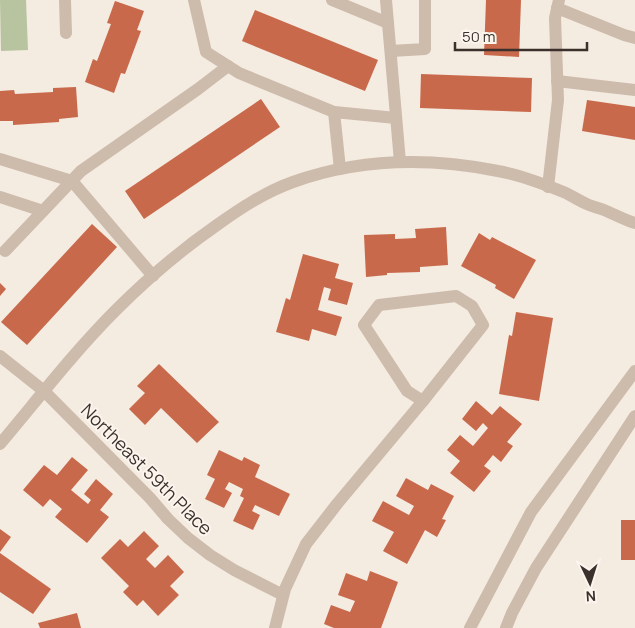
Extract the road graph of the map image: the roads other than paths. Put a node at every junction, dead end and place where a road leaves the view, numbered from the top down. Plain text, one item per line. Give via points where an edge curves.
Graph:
1 (65, 0) edge
2 (194, 0) edge
3 (332, 0) edge
4 (386, 0) edge
5 (426, 0) edge
6 (558, 4) edge
7 (388, 23) junction
8 (66, 32) dead end
9 (635, 38) edge
10 (391, 51) junction
11 (228, 66) junction
12 (558, 81) junction
13 (635, 90) edge
14 (334, 112) junction
15 (396, 118) junction
16 (0, 159) edge
17 (400, 162) junction
18 (340, 169) junction
19 (72, 181) junction
20 (548, 187) junction
21 (0, 197) edge
22 (43, 211) junction
23 (635, 223) edge
24 (6, 251) dead end
25 (152, 276) junction
26 (0, 356) edge
27 (635, 371) edge
28 (44, 391) junction
29 (424, 401) junction
30 (635, 416) edge
31 (0, 444) edge
32 (283, 595) junction
33 (275, 628) edge
34 (470, 628) edge
35 (506, 628) edge

1 - 8 street
2 - 11 street via 206,52
3 - 7 street
4 - 7 street
5 - 10 street via 425,48
6 - 9 street
6 - 12 street via 555,18
7 - 10 street
10 - 15 street
11 - 14 street
11 - 19 street via 81,171
12 - 13 street
12 - 20 street
14 - 15 street
14 - 18 street
15 - 17 street
16 - 19 street
17 - 18 street
17 - 20 street via 462,165 508,173
18 - 25 street via 291,183 246,205
19 - 22 street
19 - 25 street
20 - 23 street
21 - 22 street
22 - 24 street
25 - 28 street via 116,310
26 - 28 street, Northeast 59th Place
27 - 34 street via 531,512
28 - 31 street
28 - 32 street, Northeast 59th Place via 188,538 234,570
29 - 29 street via 483,325 472,306 456,296 379,305 364,325 407,391
29 - 32 street via 306,544
30 - 35 street via 536,568
32 - 33 street

